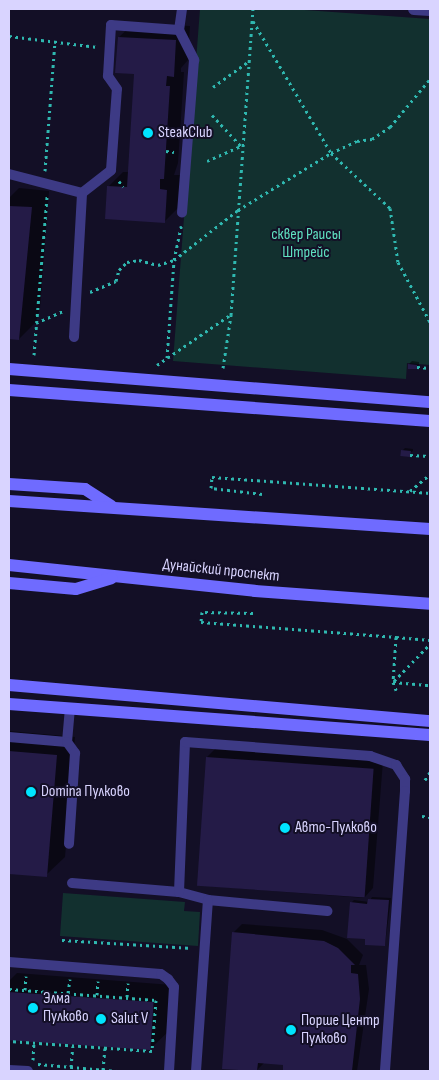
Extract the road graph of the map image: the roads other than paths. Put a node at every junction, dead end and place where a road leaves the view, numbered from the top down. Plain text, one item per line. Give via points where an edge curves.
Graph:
1 (182, 9) edge
2 (414, 9) edge
3 (430, 10) edge
4 (178, 30) junction
5 (9, 174) edge
6 (82, 193) junction
7 (182, 212) road end
8 (74, 337) dead end
9 (9, 369) edge
10 (9, 390) edge
11 (430, 402) edge
12 (430, 421) edge
13 (9, 484) edge
14 (9, 502) edge
15 (113, 507) junction
16 (430, 528) edge
17 (9, 565) edge
18 (115, 576) junction
19 (9, 583) edge
20 (430, 604) edge
21 (9, 685) edge
22 (9, 704) edge
23 (70, 708) junction
24 (430, 721) edge
25 (430, 736) edge
26 (9, 737) edge
27 (67, 742) junction
28 (69, 844) dead end
29 (72, 883) dead end
30 (179, 892) junction
31 (208, 900) junction
32 (327, 911) dead end
33 (9, 962) edge
34 (28, 1066) edge
35 (9, 1070) edge
36 (169, 1071) edge
37 (196, 1071) edge
38 (385, 1071) edge

1 - 4 lane
2 - 3 street
4 - 6 lane via 111,25 108,76 117,89 112,170
4 - 7 lane via 194,60
5 - 6 lane
6 - 8 lane
9 - 11 main road
10 - 12 main road
13 - 15 main road via 85,489
14 - 15 main road
15 - 16 main road
17 - 18 main road, Дунайский проспект
18 - 19 main road via 76,589
18 - 20 main road, Дунайский проспект via 255,591
21 - 24 main road
22 - 23 main road
23 - 25 main road
23 - 27 lane
26 - 27 lane
27 - 28 lane via 76,753
29 - 30 lane
30 - 31 lane
30 - 38 lane via 185,742 370,756 396,765 405,779 405,791
31 - 32 lane
31 - 37 lane
33 - 36 lane via 161,974 174,987
34 - 35 lane

